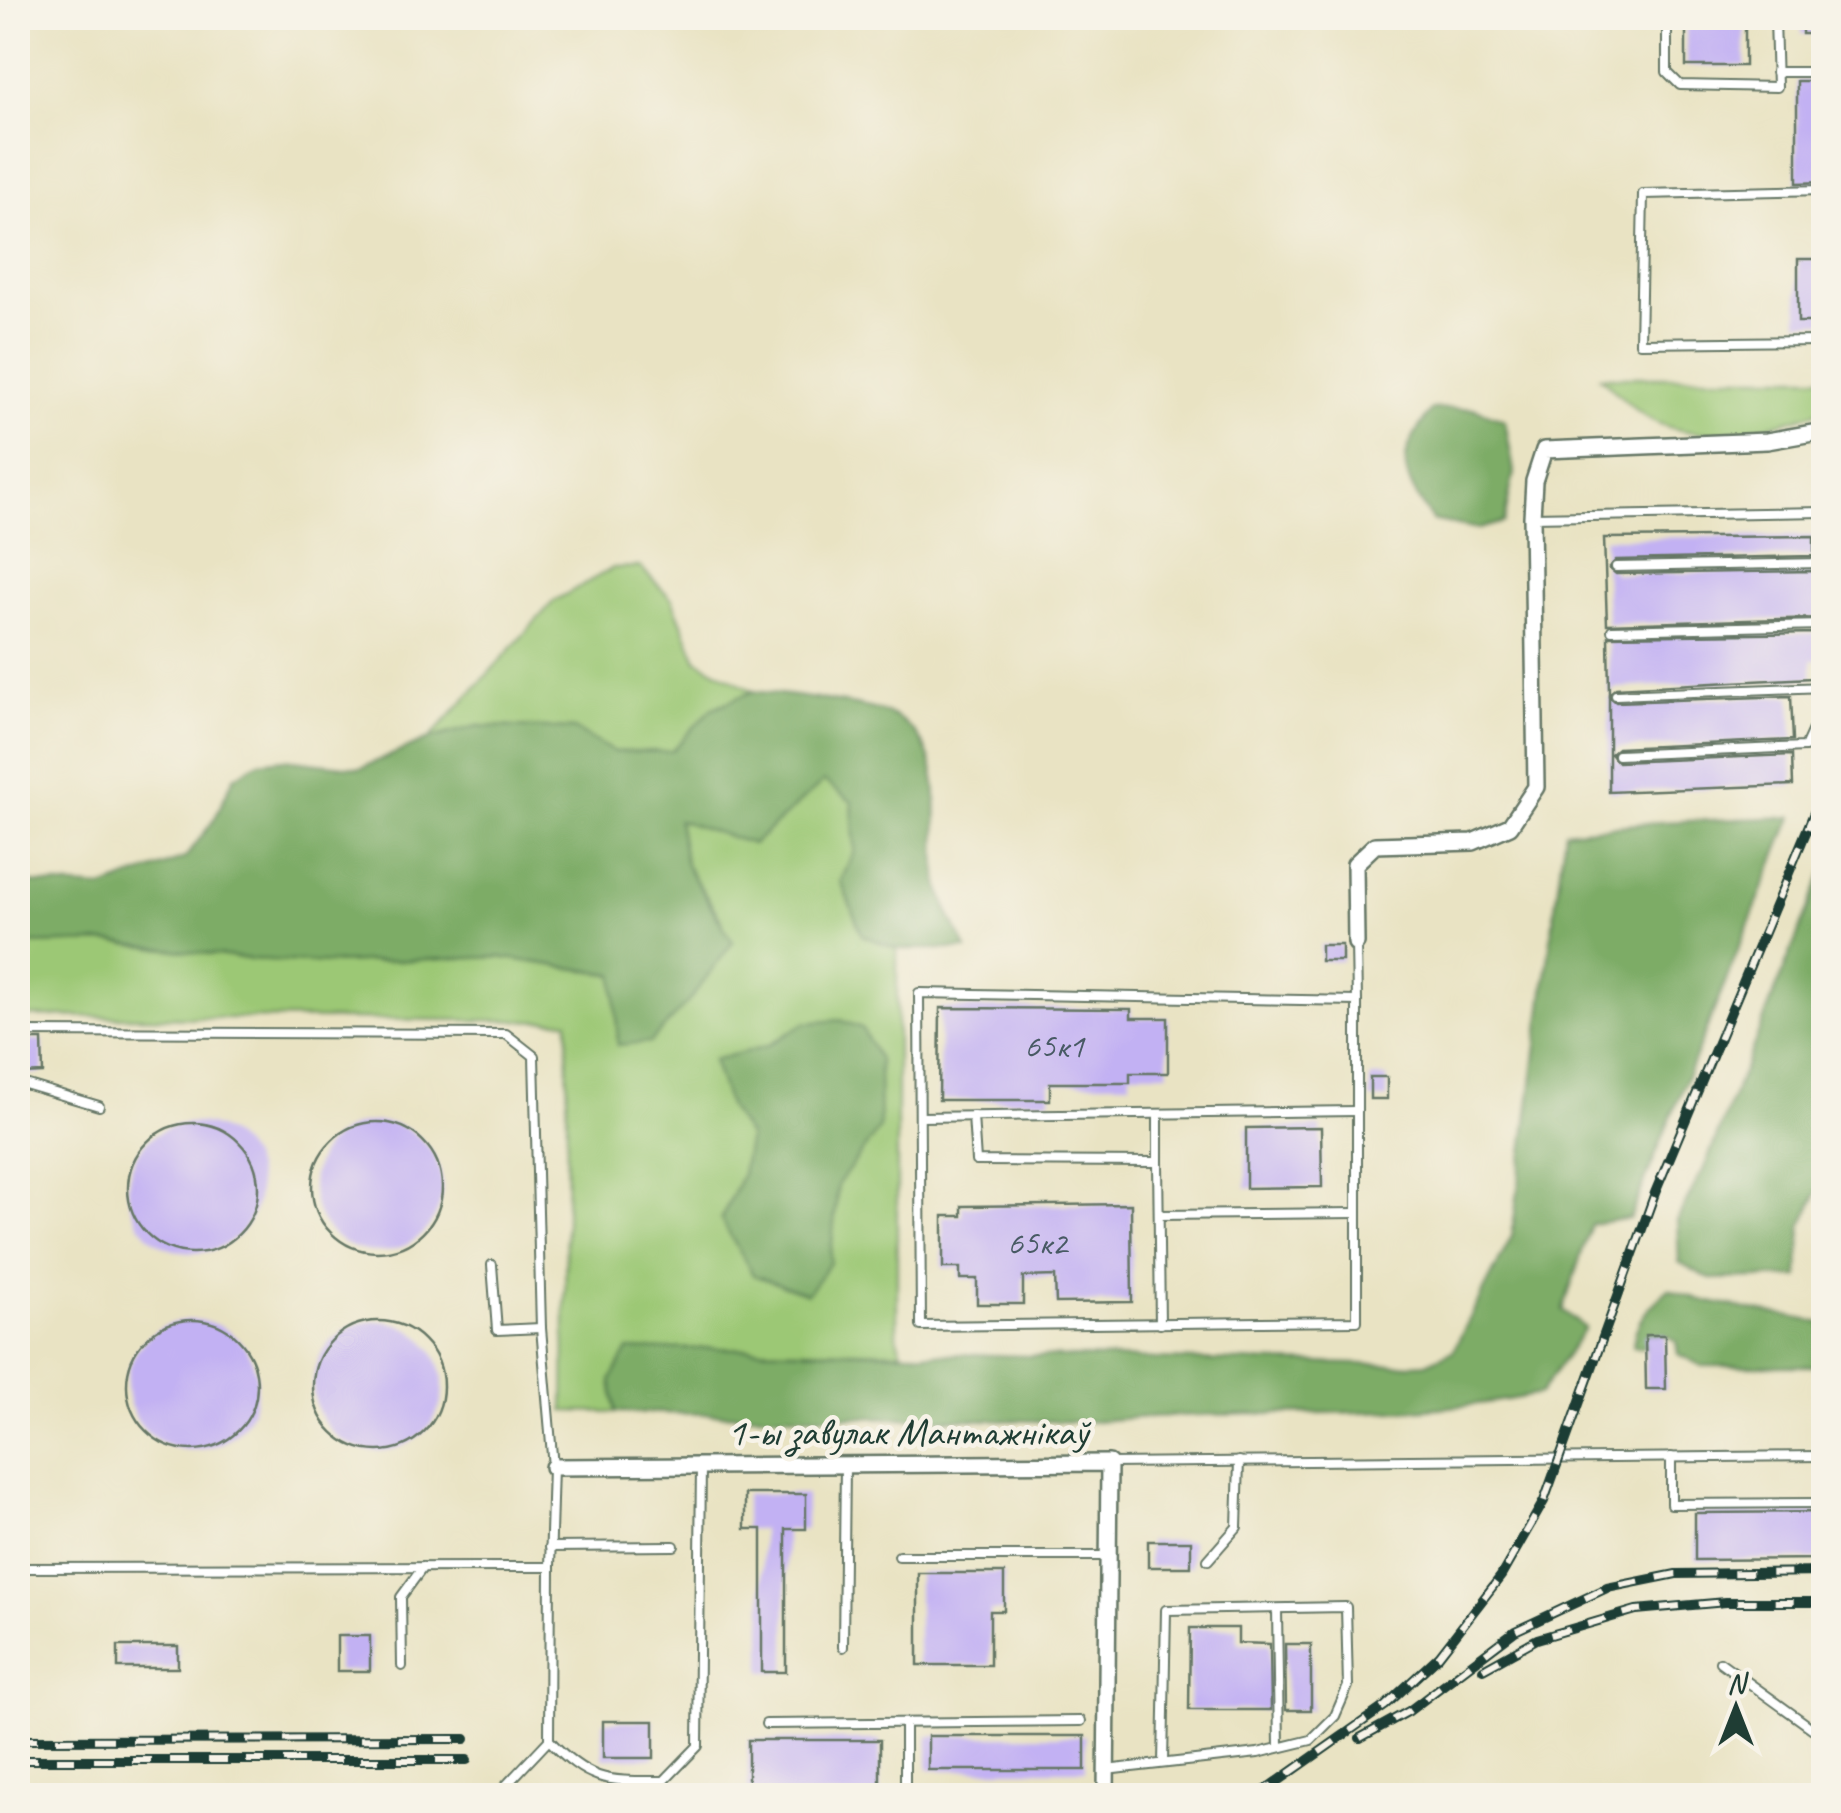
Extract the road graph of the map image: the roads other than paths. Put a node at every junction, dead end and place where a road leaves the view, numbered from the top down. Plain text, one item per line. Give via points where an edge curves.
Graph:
1 (1668, 18) edge
2 (1775, 18) edge
3 (1776, 72) junction
4 (1824, 72) edge
5 (1824, 190) edge
6 (1824, 341) edge
7 (1824, 431) edge
8 (1824, 512) edge
9 (1532, 517) junction
10 (1824, 563) edge
11 (1616, 567) dead end
12 (1824, 625) edge
13 (1612, 630) dead end
14 (1824, 687) edge
15 (1616, 695) dead end
16 (1824, 705) edge
17 (1618, 755) dead end
18 (1356, 943) joint
19 (1357, 1001) junction
20 (18, 1032) edge
21 (18, 1082) edge
22 (99, 1106) dead end
23 (1357, 1111) junction
24 (1158, 1114) junction
25 (973, 1116) junction
26 (920, 1117) junction
27 (1158, 1162) junction
28 (1357, 1213) junction
29 (1158, 1215) junction
30 (492, 1264) dead end
31 (1160, 1324) junction
32 (541, 1328) junction
33 (1824, 1456) edge
34 (1671, 1457) junction
35 (1239, 1461) junction
36 (1110, 1462) junction
37 (845, 1465) junction
38 (701, 1466) junction
39 (553, 1467) junction
40 (1824, 1503) edge
41 (674, 1546) dead end
42 (550, 1547) junction
43 (899, 1556) dead end
44 (1108, 1556) junction
45 (1208, 1560) dead end
46 (423, 1567) junction
47 (550, 1567) junction
48 (18, 1568) edge
49 (1277, 1608) junction
50 (843, 1647) dead end
51 (1720, 1662) dead end
52 (402, 1666) dead end
53 (1081, 1721) dead end
54 (905, 1723) junction
55 (766, 1724) dead end
56 (1824, 1736) edge
57 (550, 1740) junction
58 (1280, 1747) junction
59 (1163, 1763) junction
60 (1106, 1770) junction
61 (664, 1781) junction
62 (501, 1793) edge
63 (662, 1796) edge
64 (905, 1796) edge
65 (1106, 1796) edge

1 - 3 lane via 1668,72 1680,85 1777,86
2 - 3 lane
3 - 4 lane
5 - 6 lane via 1642,194 1640,343
7 - 9 street via 1767,441 1544,450
8 - 9 lane
9 - 18 street via 1536,787 1510,826 1474,842 1376,845 1355,864
10 - 11 lane
12 - 13 lane
14 - 15 lane
16 - 17 lane via 1805,747
18 - 19 lane
19 - 23 lane
19 - 26 lane via 920,993
20 - 32 lane via 506,1034 534,1056
21 - 22 lane
23 - 24 lane
23 - 28 lane
24 - 25 lane
24 - 27 lane
25 - 26 lane
25 - 27 lane via 976,1160
26 - 31 lane via 920,1326
27 - 29 lane
28 - 29 lane
28 - 31 lane via 1357,1321
29 - 31 lane
30 - 32 lane via 497,1330
32 - 39 lane
33 - 34 lane
34 - 35 lane
34 - 40 lane via 1671,1504
35 - 36 lane
35 - 45 lane via 1237,1527
36 - 37 street, 1-ы завулак Мантажнікаў
36 - 44 street, 1-ы завулак Мантажнікаў
37 - 38 street, 1-ы завулак Мантажнікаў
37 - 50 lane
38 - 39 street, 1-ы завулак Мантажнікаў
38 - 61 lane via 698,1746
39 - 42 lane
41 - 42 lane
42 - 47 lane
43 - 44 lane
44 - 60 street, 1-ы завулак Мантажнікаў
46 - 47 lane
46 - 48 lane
46 - 52 lane via 401,1596
47 - 57 lane
49 - 58 lane
49 - 58 lane via 1346,1607 1348,1686 1335,1716 1311,1740
49 - 59 lane via 1166,1610
51 - 56 lane
53 - 54 lane
54 - 55 lane
54 - 64 lane
57 - 61 lane via 574,1766 608,1781
57 - 62 lane
58 - 59 lane
59 - 60 lane
60 - 65 street, 1-ы завулак Мантажнікаў
61 - 63 lane

